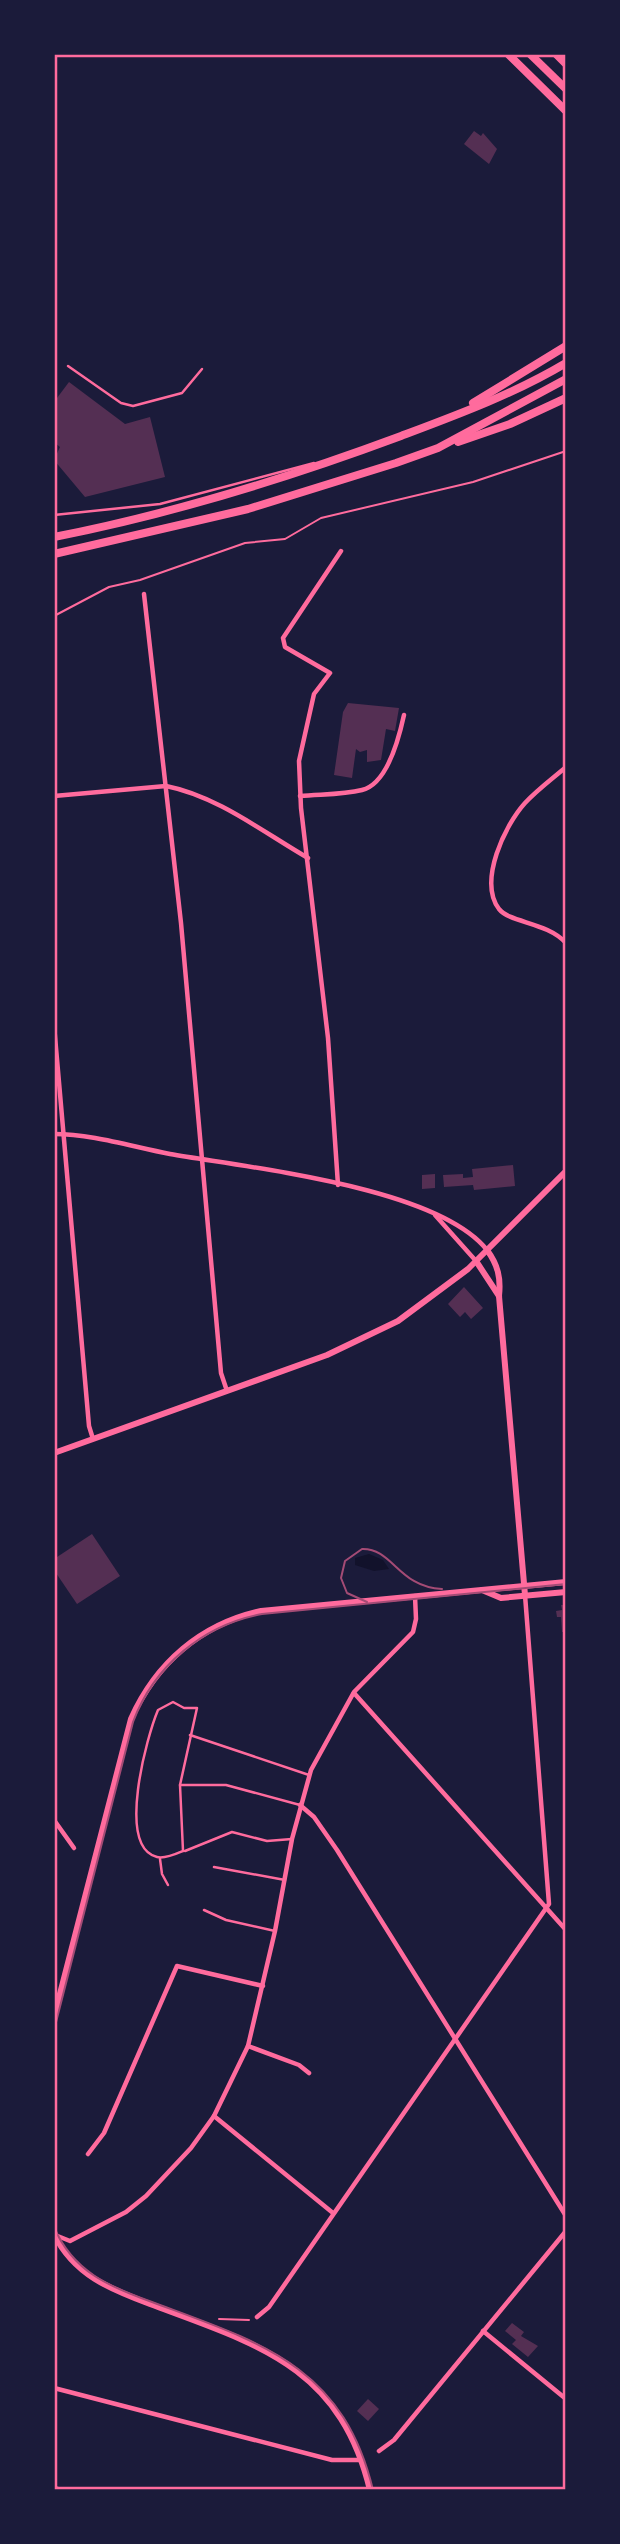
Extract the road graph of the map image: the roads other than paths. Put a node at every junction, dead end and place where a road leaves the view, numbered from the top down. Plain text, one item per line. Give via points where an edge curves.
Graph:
1 (508, 54) edge
2 (530, 54) edge
3 (556, 54) edge
4 (566, 64) edge
5 (564, 90) edge
6 (566, 111) edge
7 (566, 346) edge
8 (566, 363) edge
9 (68, 366) dead end
10 (202, 369) dead end
11 (566, 379) edge
12 (566, 398) edge
13 (455, 415) junction
14 (439, 448) junction
15 (328, 461) junction
16 (54, 515) edge
17 (54, 537) edge
18 (341, 551) dead end
19 (54, 554) edge
20 (144, 594) dead end
21 (404, 715) dead end
22 (566, 767) edge
23 (166, 786) junction
24 (54, 796) edge
25 (300, 796) junction
26 (308, 858) junction
27 (566, 943) edge
28 (54, 1025) edge
29 (54, 1135) edge
30 (63, 1135) junction
31 (201, 1158) junction
32 (566, 1171) edge
33 (338, 1185) junction
34 (434, 1214) junction
35 (487, 1250) junction
36 (476, 1261) junction
37 (499, 1296) junction
38 (227, 1391) junction
39 (93, 1439) junction
40 (54, 1453) edge
41 (566, 1582) edge
42 (524, 1585) junction
43 (480, 1589) junction
44 (566, 1592) edge
45 (415, 1595) junction
46 (525, 1595) junction
47 (354, 1692) junction
48 (190, 1735) junction
49 (309, 1775) junction
50 (180, 1785) junction
51 (300, 1805) junction
52 (54, 1819) edge
53 (292, 1839) junction
54 (74, 1847) dead end
55 (183, 1851) junction
56 (160, 1858) junction
57 (214, 1867) dead end
58 (285, 1880) junction
59 (168, 1885) dead end
60 (204, 1910) dead end
61 (546, 1910) junction
62 (566, 1930) edge
63 (275, 1931) junction
64 (263, 1986) junction
65 (54, 2017) edge
66 (454, 2041) junction
67 (248, 2046) junction
68 (309, 2073) dead end
69 (214, 2116) junction
70 (88, 2154) dead end
71 (333, 2213) junction
72 (566, 2216) edge
73 (566, 2231) edge
74 (54, 2234) edge
75 (257, 2317) road end
76 (483, 2331) junction
77 (54, 2388) edge
78 (566, 2399) edge
79 (379, 2451) dead end
80 (362, 2460) junction
81 (54, 2488) edge
82 (61, 2490) edge
83 (370, 2490) edge

1 - 6 highway
2 - 5 highway
3 - 4 highway
7 - 13 highway
8 - 13 highway
9 - 10 lane via 121,403 133,406 182,393
11 - 14 highway
12 - 14 highway via 510,424
13 - 15 highway
14 - 19 highway via 261,505
15 - 16 lane via 302,464 160,505
15 - 17 highway via 147,517
18 - 25 street via 283,639 285,647 330,673 314,694 302,743
20 - 23 street
21 - 25 street via 379,780 364,790
22 - 27 street via 517,814 492,874 500,909 536,923
23 - 24 street
23 - 26 street via 203,797
23 - 31 street
25 - 26 street
26 - 33 street
28 - 30 street
29 - 30 street
30 - 31 street
30 - 39 street
31 - 33 street
31 - 38 street via 221,1373
32 - 35 main road
33 - 34 street via 388,1195
34 - 35 street via 464,1227
34 - 36 street
35 - 36 main road
35 - 37 main road via 499,1274
36 - 37 main road
36 - 38 main road via 433,1297 372,1334
37 - 42 main road
38 - 39 main road
39 - 40 main road
41 - 42 main road
42 - 43 main road
42 - 46 main road
43 - 45 main road
43 - 46 main road via 501,1598
44 - 46 main road
45 - 47 street via 413,1632
45 - 65 main road via 244,1615 191,1642 157,1674 127,1731
46 - 61 street via 550,1897
47 - 49 street
47 - 61 street
48 - 49 lane
48 - 50 lane
48 - 56 lane via 197,1707 173,1702 158,1710 145,1742 137,1782 139,1823 142,1844 149,1854
49 - 51 street
50 - 51 lane via 226,1785
50 - 55 lane
51 - 53 street
51 - 66 street via 337,1850
52 - 54 street
53 - 55 lane via 267,1841 232,1832
53 - 58 street
55 - 56 lane
56 - 59 lane
57 - 58 lane
58 - 63 street
60 - 63 lane
61 - 62 street
61 - 66 street
63 - 64 street
64 - 67 street
64 - 70 street via 177,1966 104,2133
66 - 71 street
66 - 72 street
67 - 68 street
67 - 69 street
69 - 71 street
69 - 74 street via 172,2171 126,2212 70,2241
71 - 75 street via 269,2307
73 - 76 street
74 - 80 main road via 69,2258 98,2282 247,2340 294,2368 333,2408
76 - 78 street
76 - 79 street via 394,2440
77 - 80 street via 332,2460
80 - 83 main road
81 - 82 street

